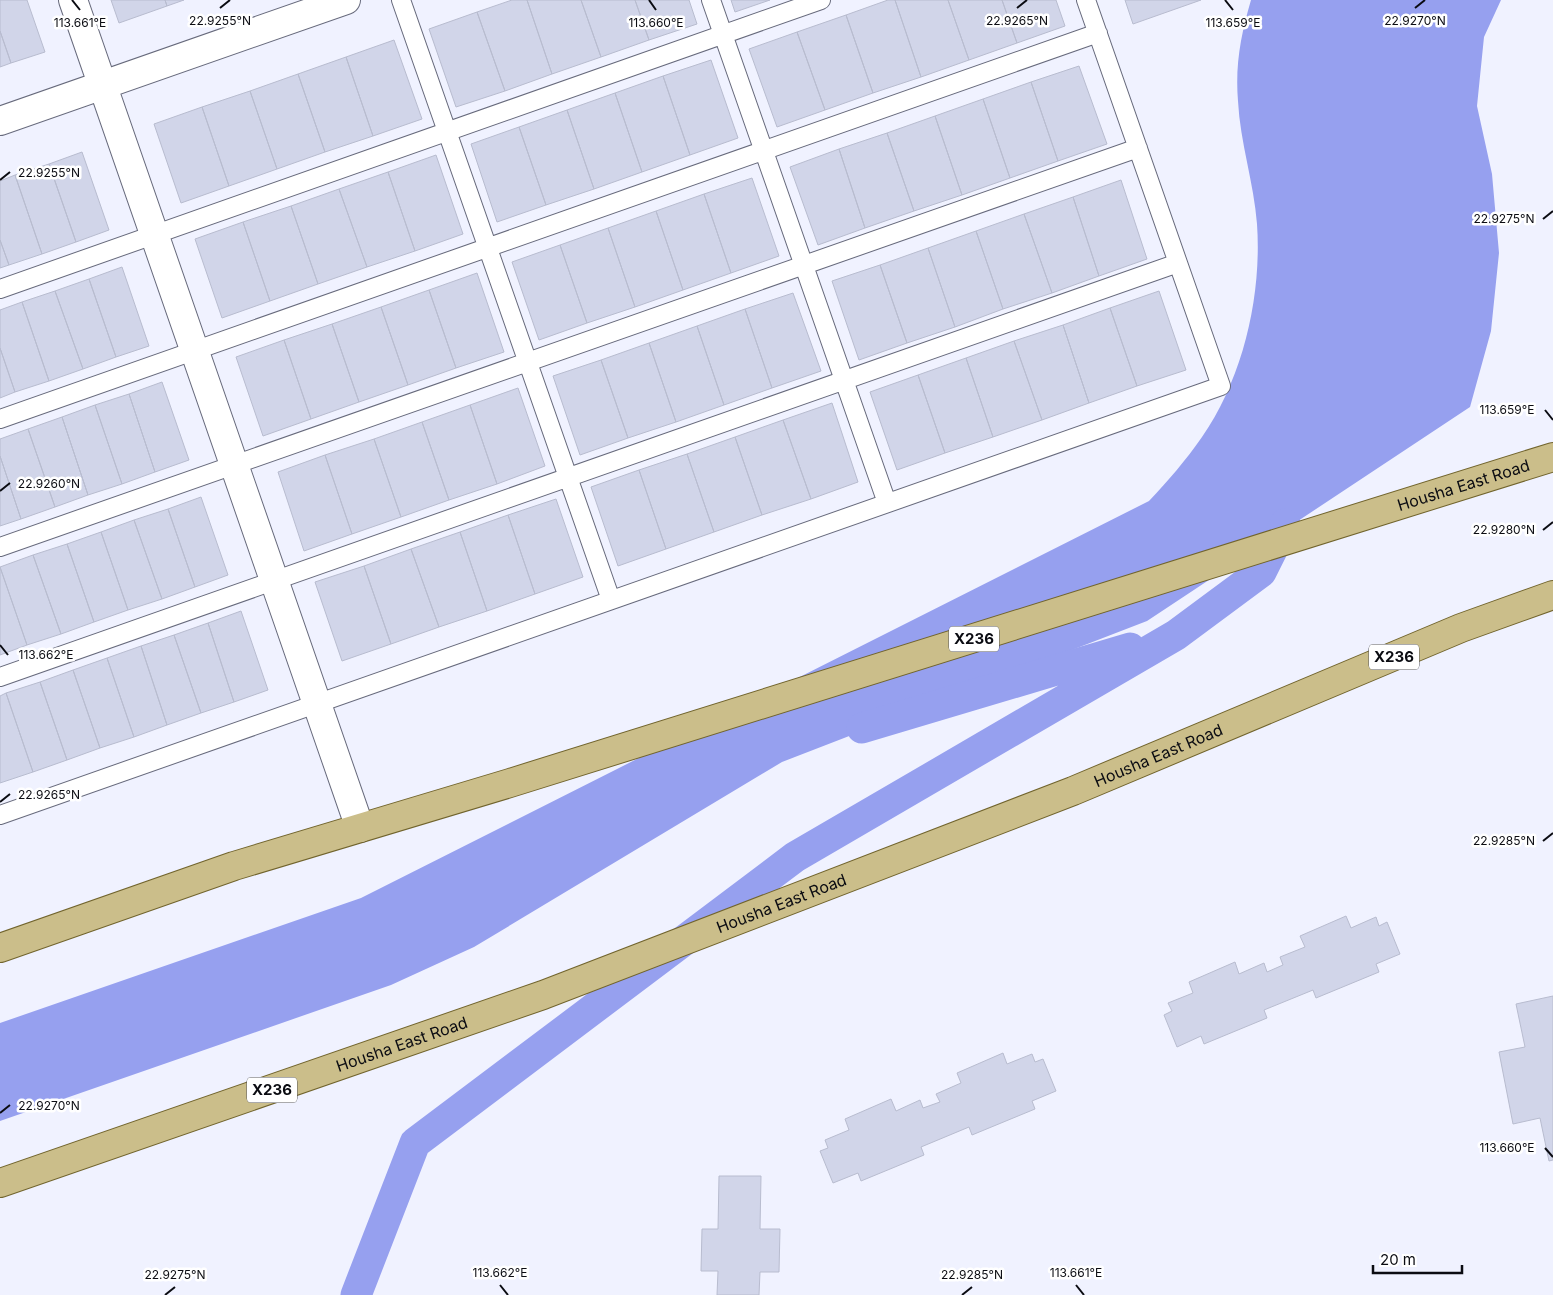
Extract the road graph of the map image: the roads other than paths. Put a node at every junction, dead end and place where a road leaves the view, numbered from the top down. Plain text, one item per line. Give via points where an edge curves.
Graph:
1 (72, 0) edge
2 (346, 0) edge
3 (401, 0) edge
4 (711, 0) edge
5 (821, 0) edge
6 (1086, 0) edge
7 (1098, 33) junction
8 (723, 34) junction
9 (102, 85) junction
10 (0, 121) edge
11 (447, 132) junction
12 (1138, 148) junction
13 (764, 151) junction
14 (154, 235) junction
15 (488, 248) junction
16 (1178, 263) junction
17 (804, 265) junction
18 (0, 289) edge
19 (194, 350) junction
20 (528, 362) junction
21 (844, 380) junction
22 (0, 419) edge
23 (1553, 442) edge
24 (1553, 458) edge
25 (234, 465) junction
26 (1496, 476) junction
27 (568, 477) junction
28 (887, 503) junction
29 (0, 547) edge
30 (274, 580) junction
31 (1553, 595) edge
32 (612, 600) junction
33 (1553, 616) edge
34 (1461, 628) junction
35 (0, 677) edge
36 (317, 704) junction
37 (0, 815) edge
38 (360, 828) junction
39 (0, 948) edge
40 (0, 1184) edge

1 - 9 street
2 - 9 street
3 - 11 lane
4 - 8 lane
5 - 8 lane
6 - 7 lane
7 - 12 lane
7 - 13 lane
8 - 11 lane
8 - 13 lane
9 - 10 street
9 - 14 street
11 - 14 lane
11 - 15 lane
12 - 16 lane
12 - 17 lane
13 - 15 lane
13 - 17 lane
14 - 18 lane
14 - 19 street
15 - 19 lane
15 - 20 lane
16 - 21 lane
16 - 28 lane via 1221,386
17 - 20 lane
17 - 21 lane
19 - 22 lane
19 - 25 street
20 - 25 lane
20 - 27 lane
21 - 27 lane
21 - 28 lane
23 - 26 main road
24 - 26 main road, Housha East Road / X236
25 - 29 lane
25 - 30 street
26 - 38 main road, Housha East Road / X236
27 - 30 lane
27 - 32 lane
28 - 32 lane
30 - 35 lane
30 - 36 street
31 - 34 main road, Housha East Road / X236
32 - 36 lane
33 - 34 main road
34 - 40 main road, Housha East Road / X236 via 1063,795 544,995
36 - 37 lane
36 - 38 street
38 - 39 main road, Housha East Road / X236 via 234,866

